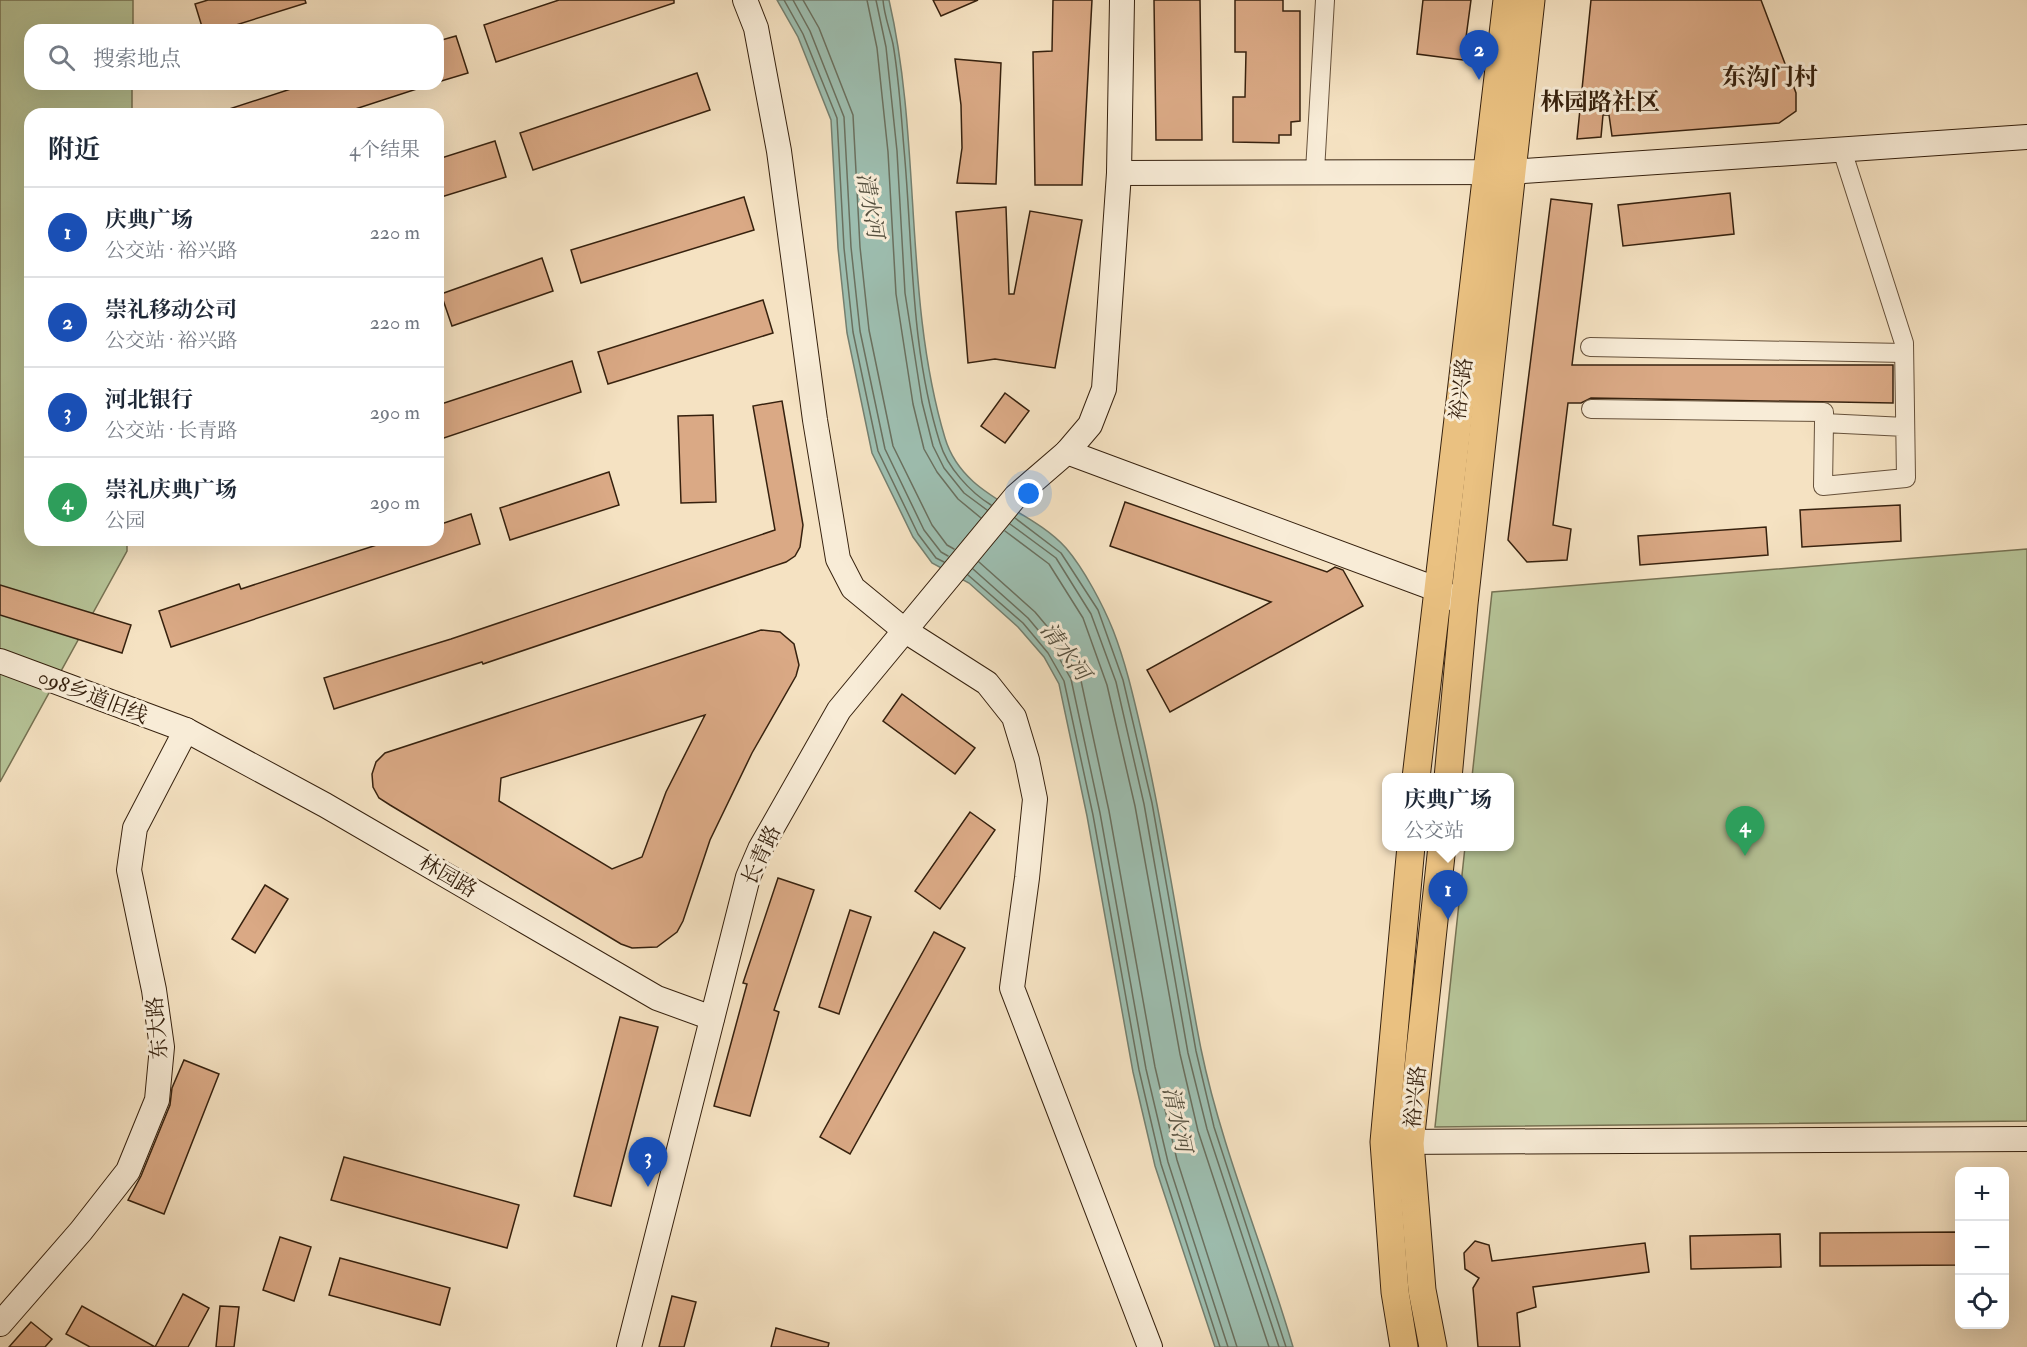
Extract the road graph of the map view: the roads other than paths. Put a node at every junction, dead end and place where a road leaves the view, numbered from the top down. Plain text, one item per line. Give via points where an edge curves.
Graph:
1 (745, 0) edge
2 (1122, 0) edge
3 (1324, 0) edge
4 (1507, 0) edge
5 (1531, 0) edge
6 (2027, 137) edge
7 (1842, 150) junction
8 (1315, 171) junction
9 (1499, 171) junction
10 (1119, 173) junction
11 (1590, 347) dead end
12 (1904, 353) junction
13 (1591, 409) dead end
14 (1824, 423) junction
15 (1905, 428) junction
16 (1067, 452) junction
17 (1436, 589) junction
18 (1464, 604) junction
19 (904, 630) junction
20 (0, 661) edge
21 (186, 730) junction
22 (1416, 773) edge
23 (1448, 773) edge
24 (1411, 851) edge
25 (1441, 851) edge
26 (712, 1018) junction
27 (2027, 1139) edge
28 (1397, 1142) junction
29 (0, 1324) edge
30 (629, 1347) edge
31 (1150, 1347) edge
32 (1404, 1347) edge
33 (1432, 1347) edge

1 - 19 street via 756,28 779,151 838,559 853,588
2 - 10 street, 长青路
3 - 8 street
4 - 9 main road, 裕兴路
5 - 9 main road, 裕兴路
6 - 7 street
7 - 9 street
7 - 12 street
8 - 9 street
8 - 10 street
9 - 17 main road, 裕兴路
9 - 18 main road, 裕兴路
10 - 16 street, 长青路 via 1104,389 1090,425
11 - 12 street
12 - 15 street
13 - 14 street via 1824,412
14 - 15 street
14 - 15 street via 1822,486 1906,478
16 - 17 street
16 - 19 street, 长青路 via 1016,495
17 - 18 street
17 - 22 main road, 裕兴路
18 - 23 main road, 裕兴路
19 - 26 street, 长青路 via 839,710 760,849 748,877
19 - 31 street via 987,683 1014,717 1035,799 1012,988
20 - 21 street, 098乡道旧线
21 - 26 street, 林园路 via 325,805 657,998
21 - 29 street, 东大路 via 135,828 129,870 162,1047 157,1100 128,1171
24 - 28 main road, 裕兴路
25 - 28 main road, 裕兴路
26 - 30 street, 长青路
27 - 28 street
28 - 32 main road, 裕兴路 via 1395,1292
28 - 33 main road, 裕兴路

